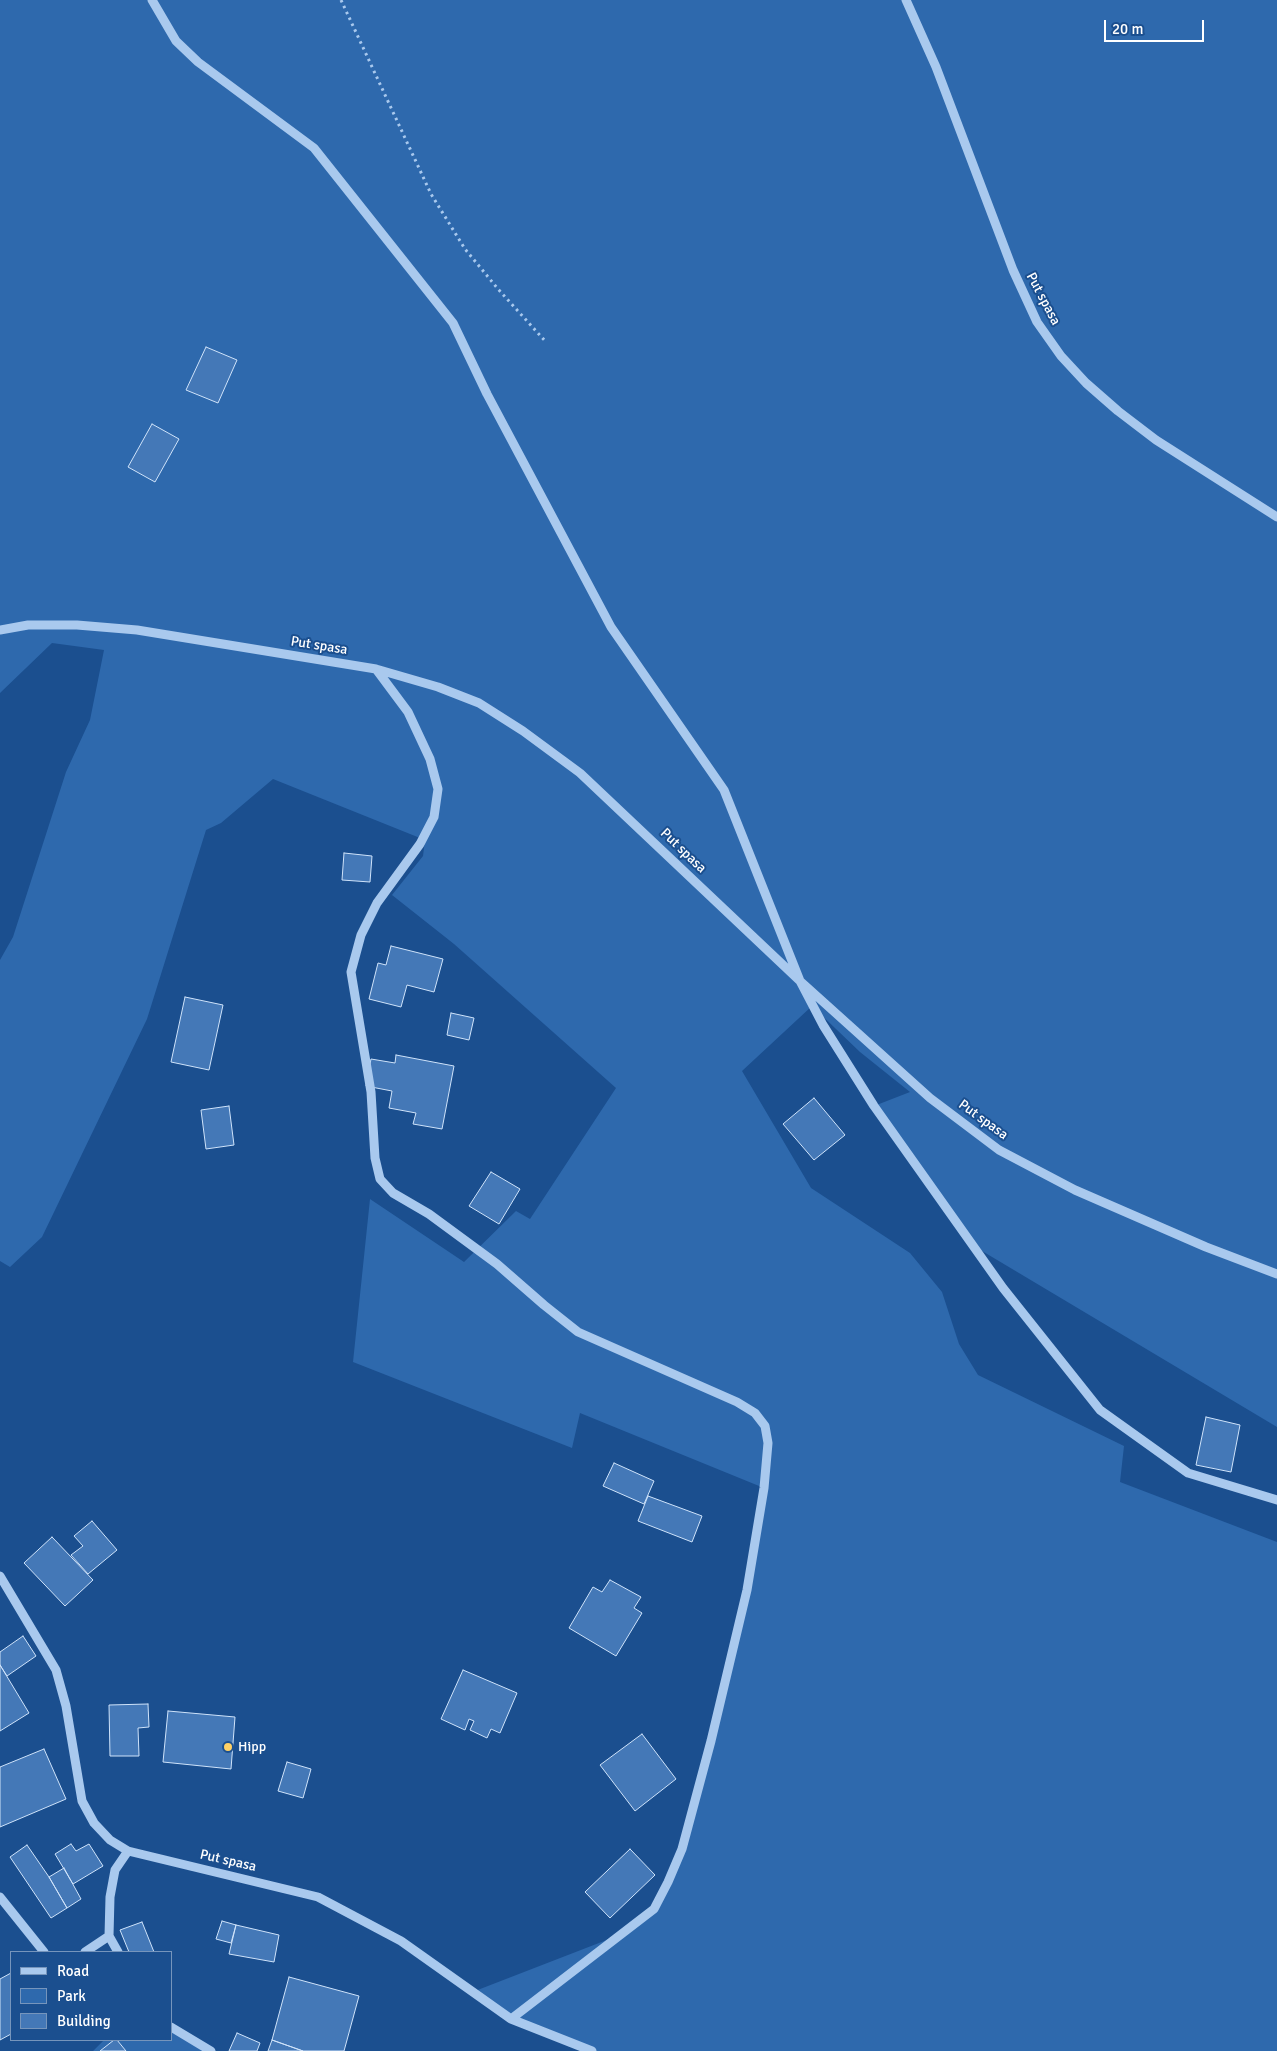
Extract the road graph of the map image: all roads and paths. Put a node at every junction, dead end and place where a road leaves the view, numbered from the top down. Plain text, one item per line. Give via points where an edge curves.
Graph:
1 (152, 0) edge
2 (341, 0) edge
3 (906, 0) edge
4 (546, 342) dead end
5 (1277, 517) edge
6 (0, 630) edge
7 (376, 669) junction
8 (800, 980) junction
9 (1277, 1274) edge
10 (1277, 1500) edge
11 (0, 1576) edge
12 (128, 1851) junction
13 (0, 1897) edge
14 (109, 1936) junction
15 (43, 1951) edge
16 (86, 1951) edge
17 (117, 1951) edge
18 (511, 2019) junction
19 (172, 2028) edge
20 (211, 2051) edge
21 (592, 2051) edge

1 - 8 street via 176,41 198,62 314,148 453,323 487,394 611,627 724,790
2 - 4 path via 431,194 466,249
3 - 5 street, Put spasa via 936,67 1013,270 1037,322 1061,356 1086,383 1156,440
6 - 7 street, Put spasa via 28,625 137,630
7 - 8 street, Put spasa via 479,703 580,773
7 - 18 street via 408,712 430,758 438,790 434,816 420,844 377,903 361,935 352,972 371,1092 375,1158 380,1179 392,1193 429,1214 497,1264 578,1332 738,1402 765,1426 768,1443 747,1590 687,1831 668,1882 654,1909
8 - 9 street, Put spasa via 930,1098 999,1150 1075,1190
8 - 10 street via 823,1025 874,1106 1003,1288 1100,1410 1188,1473
11 - 12 street, Put spasa via 56,1670 66,1706 82,1801 94,1823 110,1840
12 - 14 street via 114,1870
12 - 18 street, Put spasa via 318,1897 401,1941
13 - 15 street
14 - 16 street
14 - 17 street
18 - 21 street, Put spasa
19 - 20 street

